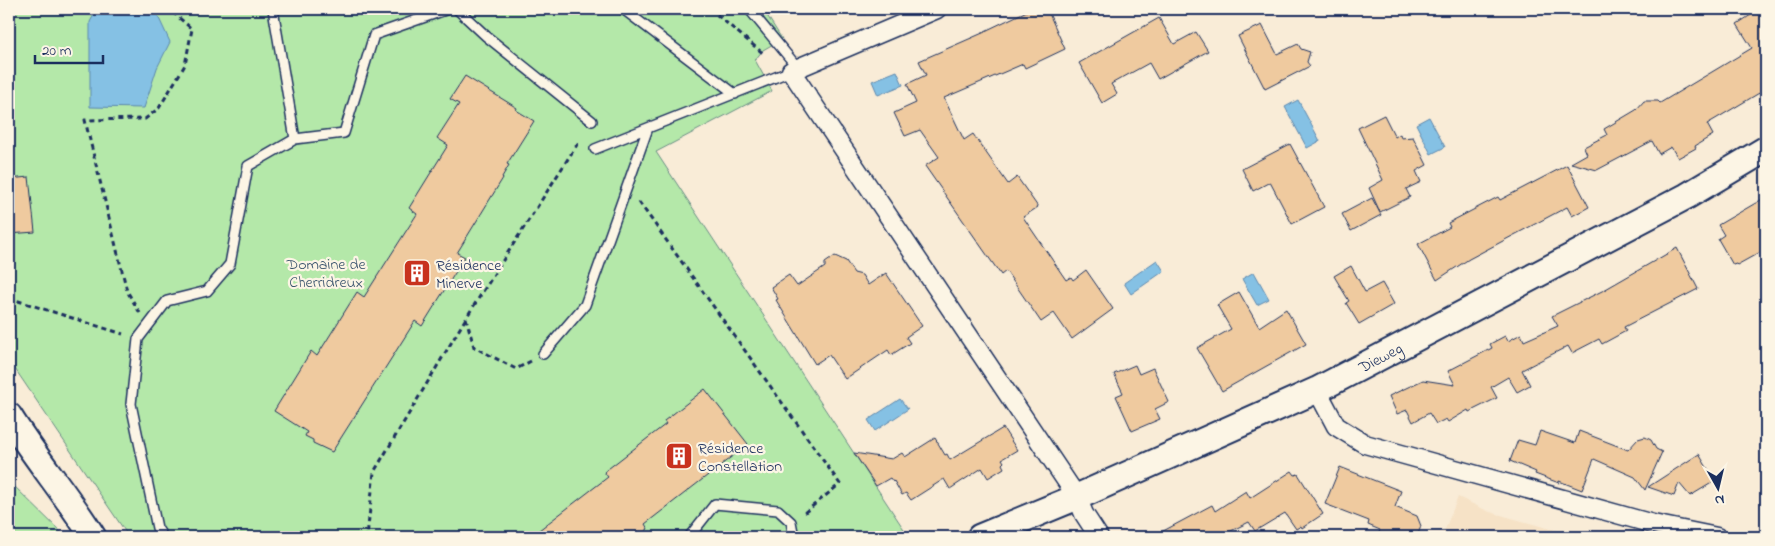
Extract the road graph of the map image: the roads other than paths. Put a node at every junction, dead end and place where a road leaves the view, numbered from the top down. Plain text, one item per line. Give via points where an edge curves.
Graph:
1 (273, 9) edge
2 (448, 9) edge
3 (457, 9) edge
4 (624, 9) edge
5 (749, 9) edge
6 (937, 9) edge
7 (795, 70) junction
8 (735, 94) junction
9 (592, 121) road end
10 (648, 128) junction
11 (295, 139) junction
12 (595, 149) dead end
13 (1766, 149) edge
14 (543, 354) road end
15 (1317, 390) junction
16 (9, 416) edge
17 (15, 432) edge
18 (1077, 497) junction
19 (94, 537) edge
20 (163, 537) edge
21 (689, 537) edge
22 (794, 537) edge
23 (980, 537) edge
24 (1099, 537) edge
25 (1717, 537) edge

1 - 11 lane
2 - 11 lane via 374,36 344,133
3 - 9 lane
4 - 8 lane
5 - 7 lane
6 - 7 street
7 - 8 lane
7 - 18 street
8 - 10 lane
10 - 12 lane
10 - 14 lane via 585,304
11 - 20 lane via 248,166 230,264 207,291 168,301 138,339 131,404 157,528
13 - 15 street, Dieweg via 1687,196
15 - 18 street, Dieweg
15 - 25 street via 1336,426 1365,444 1653,524
16 - 17 street
17 - 19 street
18 - 23 street, Dieweg
18 - 24 street
21 - 22 lane via 715,504 778,510 791,522

